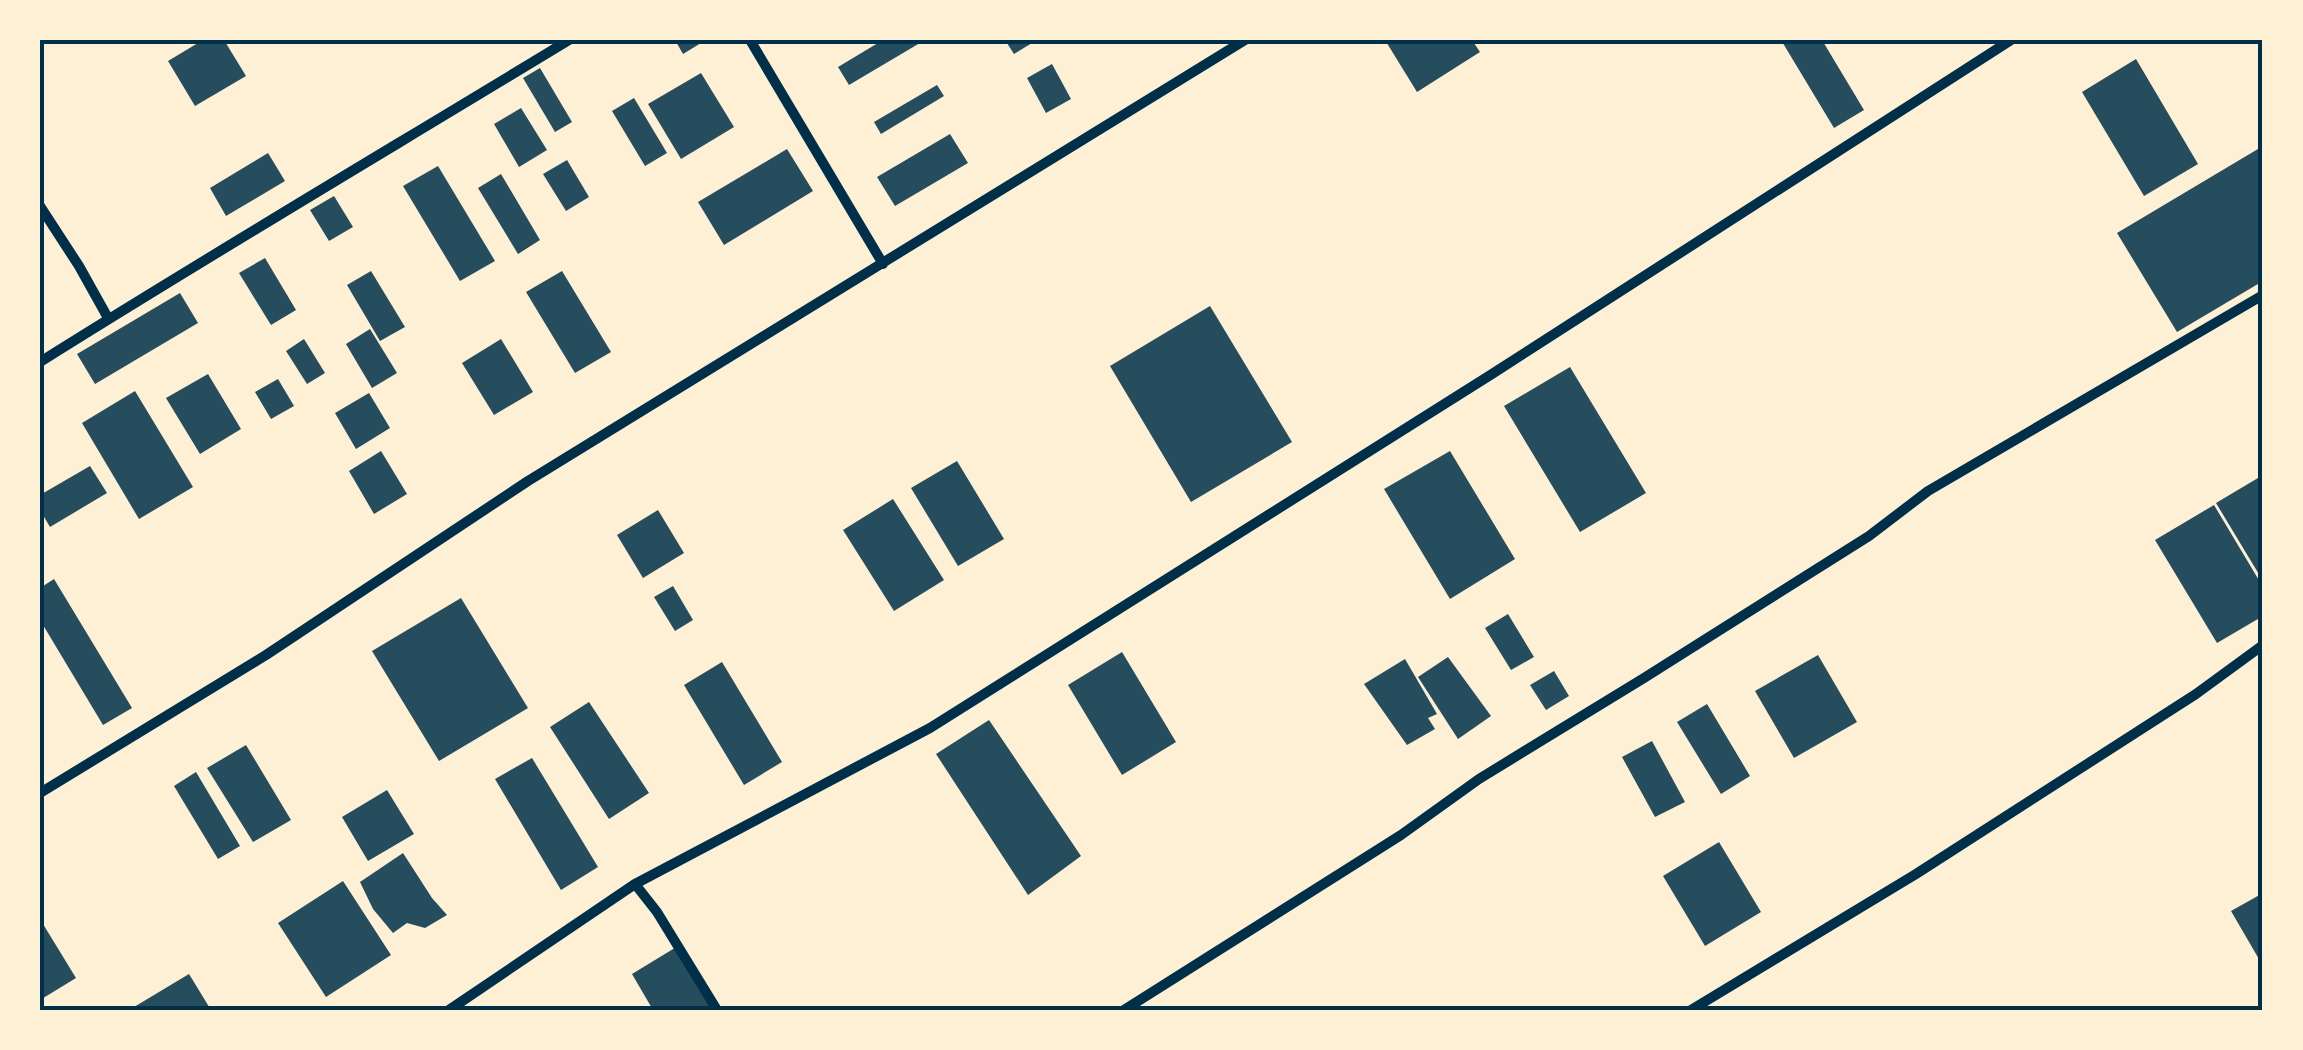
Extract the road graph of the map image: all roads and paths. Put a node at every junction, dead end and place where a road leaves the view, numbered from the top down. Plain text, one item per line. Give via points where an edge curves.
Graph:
1 (570, 40) edge
2 (750, 40) edge
3 (1245, 40) edge
4 (2011, 40) edge
5 (40, 206) edge
6 (884, 264) junction
7 (2263, 295) edge
8 (108, 318) junction
9 (40, 362) edge
10 (2263, 645) edge
11 (40, 793) edge
12 (635, 884) junction
13 (449, 1010) edge
14 (717, 1010) edge
15 (1124, 1010) edge
16 (1691, 1010) edge

1 - 8 street
2 - 6 street
3 - 6 street
4 - 12 street via 930,728
5 - 8 street
6 - 11 street via 528,481
7 - 15 street via 1928,491 1869,536
8 - 9 street
10 - 16 street via 1916,874
12 - 13 street
12 - 14 street

